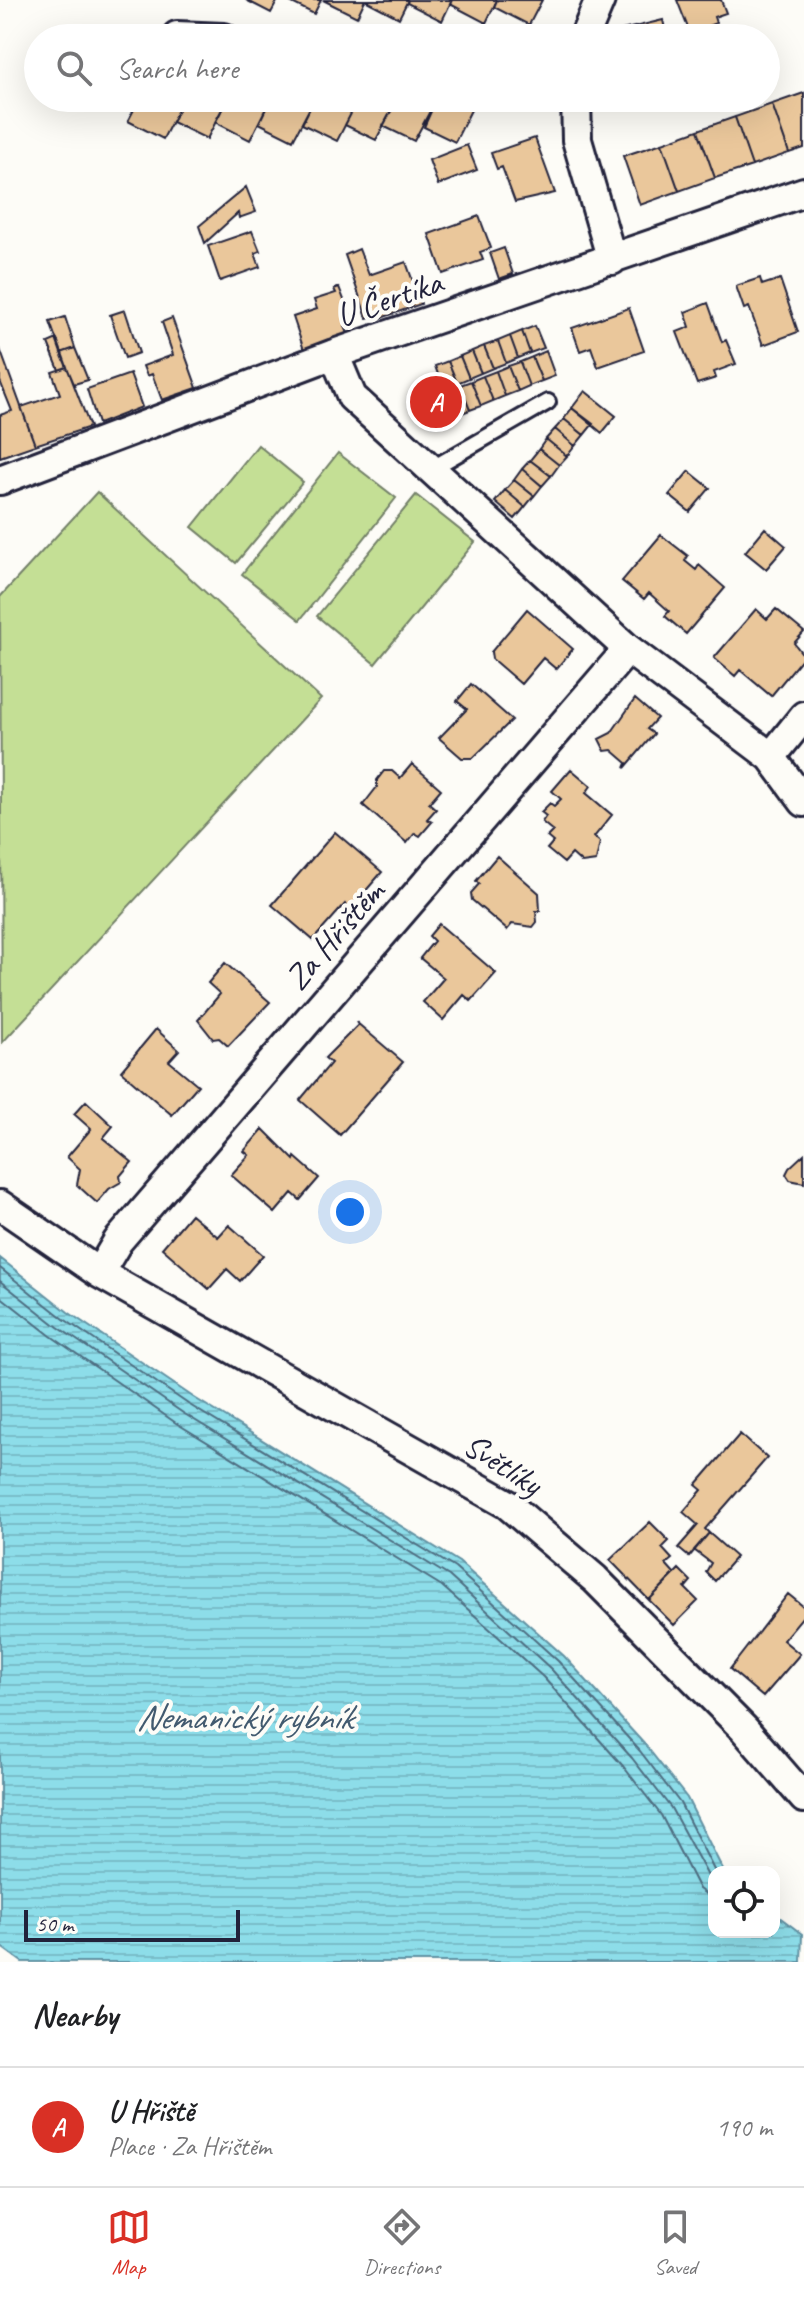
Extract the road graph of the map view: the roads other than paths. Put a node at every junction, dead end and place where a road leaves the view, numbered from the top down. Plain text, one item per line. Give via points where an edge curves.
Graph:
1 (600, 0) edge
2 (590, 24) edge
3 (576, 112) edge
4 (804, 192) edge
5 (612, 260) junction
6 (334, 354) junction
7 (548, 402) dead end
8 (431, 469) junction
9 (0, 480) edge
10 (628, 649) junction
11 (804, 716) edge
12 (771, 757) junction
13 (804, 802) edge
14 (0, 1205) edge
15 (99, 1273) junction
16 (804, 1798) edge

1 - 2 street
3 - 5 street via 577,140
4 - 5 street, U Čertíka
5 - 6 street, U Čertíka
6 - 8 street via 352,397
6 - 9 street, U Čertíka
7 - 8 lane
8 - 10 street
10 - 12 street
10 - 15 street, Za Hřištěm via 118,1241
11 - 12 street
12 - 13 street
14 - 15 street
15 - 16 street, Světlíky via 507,1504 595,1579 744,1729

